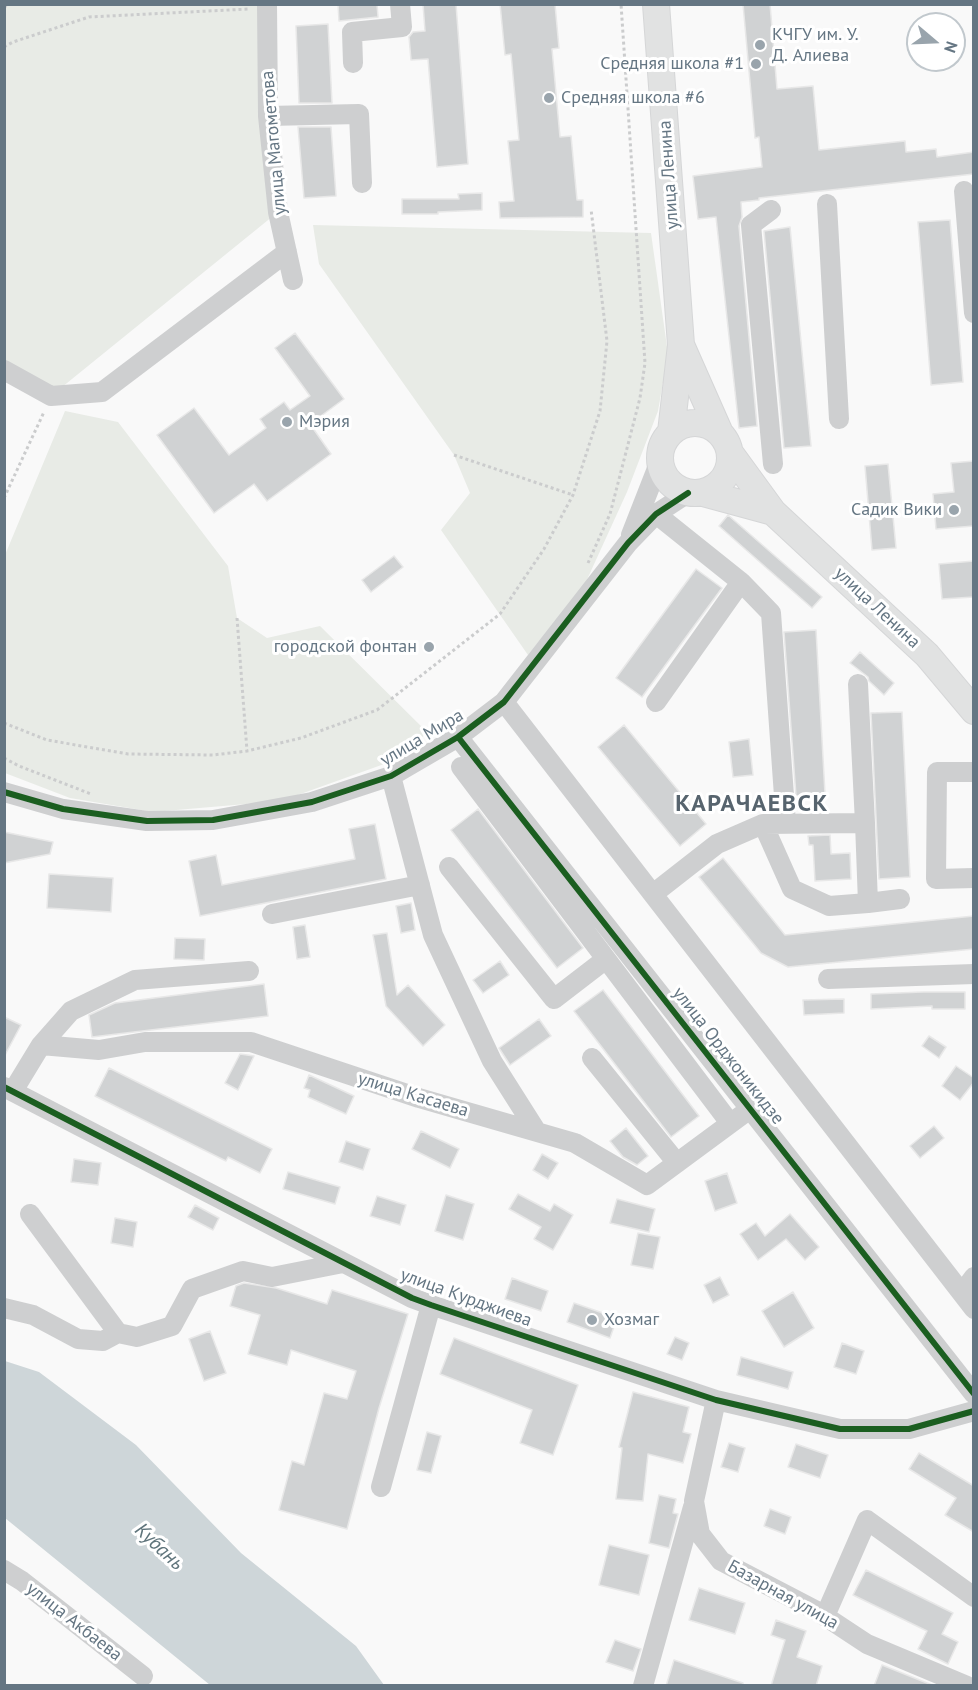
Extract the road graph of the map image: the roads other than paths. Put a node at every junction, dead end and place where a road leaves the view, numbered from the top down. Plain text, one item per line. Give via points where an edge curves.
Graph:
1 (400, 4) edge
2 (656, 4) edge
3 (267, 6) edge
4 (353, 63) dead end
5 (268, 116) junction
6 (362, 183) dead end
7 (964, 191) dead end
8 (827, 204) dead end
9 (771, 210) dead end
10 (287, 252) junction
11 (293, 280) dead end
12 (974, 313) edge
13 (681, 345) junction
14 (4, 370) edge
15 (839, 419) dead end
16 (671, 432) junction
17 (724, 442) junction
18 (660, 461) junction
19 (773, 464) dead end
20 (695, 493) junction
21 (773, 512) junction
22 (656, 514) junction
23 (628, 543) junction
24 (741, 582) junction
25 (858, 684) dead end
26 (504, 702) junction
27 (656, 702) dead end
28 (974, 711) edge
29 (458, 737) junction
30 (461, 766) dead end
31 (974, 772) edge
32 (391, 776) junction
33 (4, 792) edge
34 (864, 823) junction
35 (764, 824) junction
36 (786, 824) junction
37 (449, 867) dead end
38 (974, 878) edge
39 (420, 885) junction
40 (653, 894) junction
41 (900, 899) dead end
42 (868, 903) junction
43 (272, 914) dead end
44 (606, 959) junction
45 (249, 971) dead end
46 (974, 974) edge
47 (828, 980) dead end
48 (41, 1045) junction
49 (592, 1058) dead end
50 (9, 1089) edge
51 (750, 1108) junction
52 (730, 1123) junction
53 (537, 1132) junction
54 (677, 1163) junction
55 (30, 1214) dead end
56 (343, 1263) junction
57 (974, 1277) edge
58 (968, 1301) edge
59 (431, 1305) junction
60 (4, 1308) edge
61 (118, 1333) junction
62 (974, 1394) edge
63 (716, 1400) junction
64 (974, 1411) edge
65 (381, 1487) dead end
66 (694, 1501) junction
67 (4, 1570) edge
68 (974, 1597) edge
69 (825, 1616) junction
70 (143, 1676) dead end
71 (643, 1686) edge
72 (967, 1686) edge

1 - 4 street via 402,27 352,32
2 - 13 main road, улица Ленина
3 - 5 street, улица Магометова
5 - 6 street via 359,114
5 - 10 street, улица Магометова via 278,212
7 - 12 street
8 - 15 street
9 - 19 street via 751,225
10 - 11 street, улица Магометова
10 - 14 street via 102,392 51,396
13 - 16 main road, улица Ленина
13 - 17 main road, улица Ленина
16 - 17 main road via 694,422 706,424
16 - 18 main road via 664,441
17 - 20 main road via 730,466 723,479 714,488
17 - 21 main road, улица Ленина
18 - 20 main road via 667,480 676,488
18 - 23 street, улица Мира
20 - 21 main road, улица Ленина
20 - 22 street, улица Мира
21 - 28 main road, улица Ленина via 927,655
22 - 23 street, улица Мира
22 - 24 street
23 - 26 street, улица Мира
24 - 27 street
24 - 36 street via 771,613
25 - 34 street
26 - 29 street, улица Мира
26 - 40 street
29 - 32 street, улица Мира
29 - 51 street, улица Орджоникидзе
30 - 44 street
31 - 38 street via 937,772 936,879
32 - 33 street, улица Мира via 312,802 213,820 147,821 63,809
32 - 39 street
34 - 36 street
34 - 42 street
35 - 36 street
35 - 40 street via 717,844
35 - 42 street via 792,889 829,906
37 - 44 street via 554,999
39 - 43 street
39 - 53 street via 433,935 492,1061
40 - 58 street
41 - 42 street
44 - 52 street
45 - 48 street via 135,980 71,1011
46 - 47 street
48 - 50 street
48 - 53 street, улица Касаева via 99,1050 145,1042 251,1042
49 - 54 street
50 - 56 street, улица Курджиева
51 - 52 street, улица Касаева
51 - 62 street, улица Орджоникидзе
52 - 54 street, улица Касаева
53 - 54 street, улица Касаева via 575,1143 647,1185
55 - 61 street
56 - 59 street, улица Курджиева
56 - 61 street via 272,1277 243,1271 192,1289 172,1326 137,1337
57 - 58 street
59 - 63 street, улица Курджиева
59 - 65 street
60 - 61 street via 33,1315 78,1339 103,1341
63 - 64 street, улица Курджиева via 840,1429 909,1429
63 - 66 street, Базарная улица
66 - 69 street, Базарная улица via 700,1534 721,1561
66 - 71 street
67 - 70 street, улица Акбаева
68 - 69 street via 867,1520
69 - 72 street, Базарная улица via 867,1644

